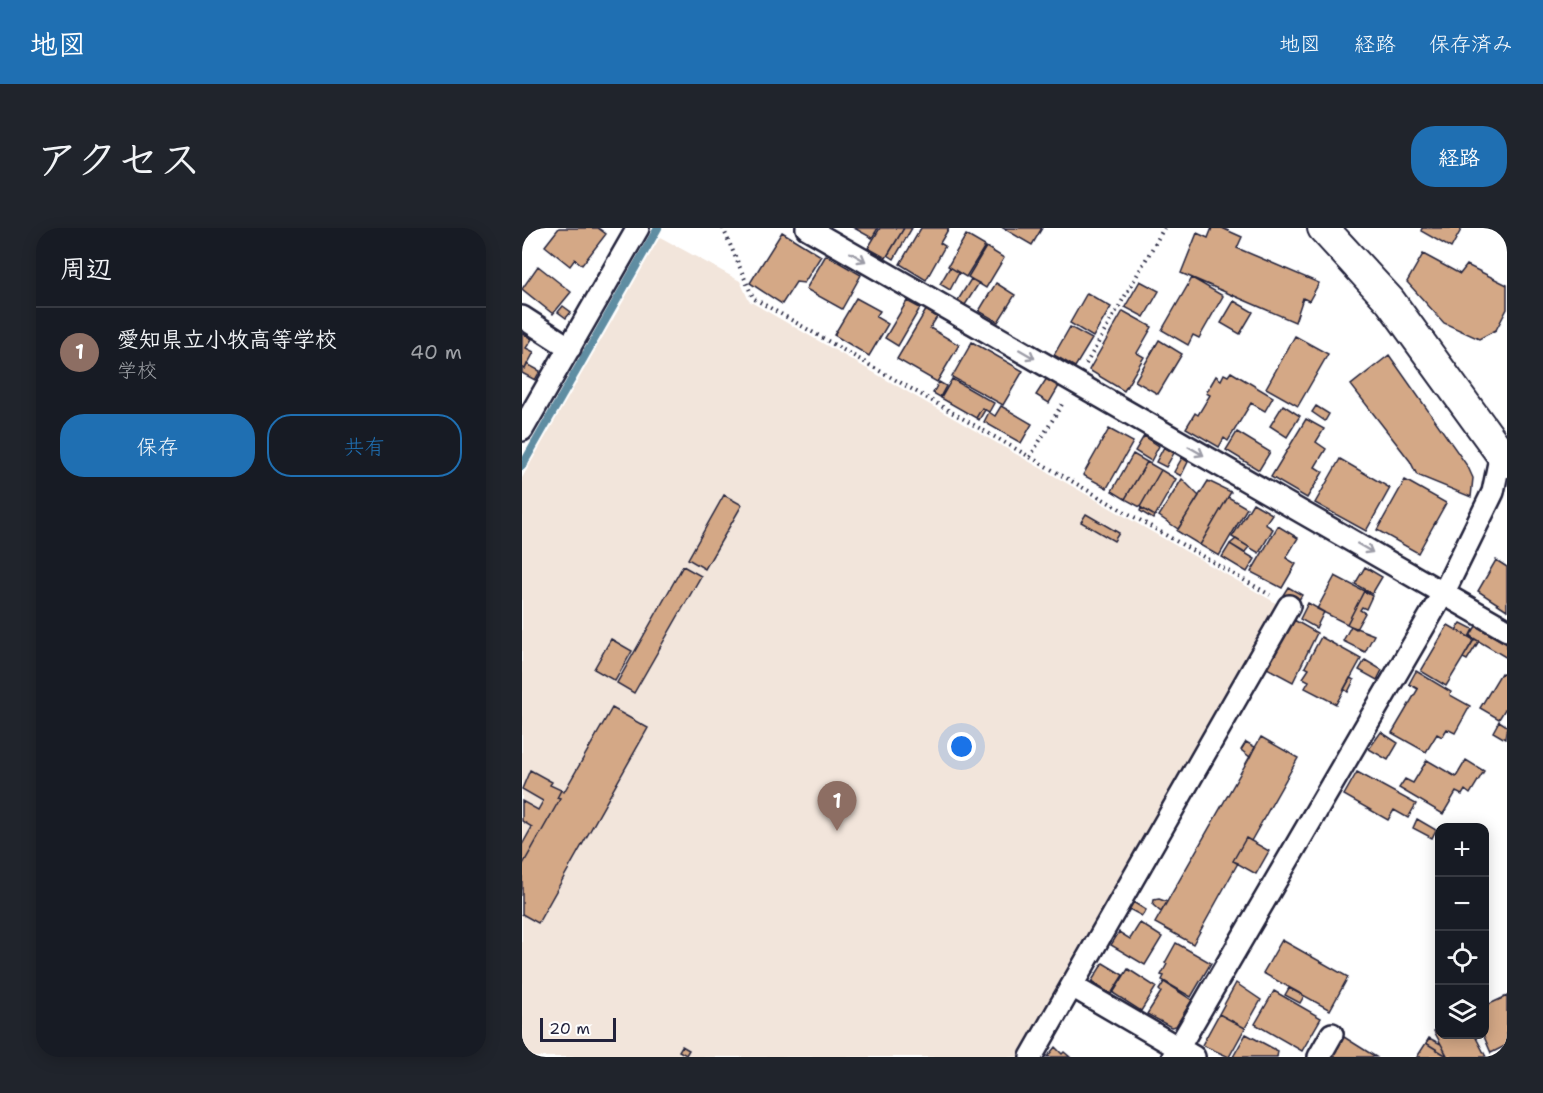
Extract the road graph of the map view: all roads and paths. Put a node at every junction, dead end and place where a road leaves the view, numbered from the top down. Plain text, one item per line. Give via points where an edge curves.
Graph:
1 (638, 228) edge
2 (723, 228) edge
3 (807, 228) edge
4 (1164, 228) edge
5 (1323, 228) edge
6 (522, 317) edge
7 (570, 348) junction
8 (1076, 381) junction
9 (522, 430) edge
10 (1505, 452) edge
11 (1030, 457) junction
12 (1444, 592) junction
13 (1289, 606) joint
14 (1507, 630) edge
15 (1072, 986) junction
16 (1332, 1034) dead end
17 (1182, 1054) edge
18 (1031, 1057) edge
19 (1319, 1057) edge

1 - 7 street
2 - 11 path via 753,298
3 -> 8 street
4 - 8 path
5 - 10 street via 1390,301
6 - 7 street
7 - 9 street
8 - 11 path
8 -> 12 street
10 - 12 street via 1493,492
11 - 13 path
12 - 14 street
12 - 17 street
13 - 15 street
15 - 17 street
15 - 18 street
16 - 19 street

